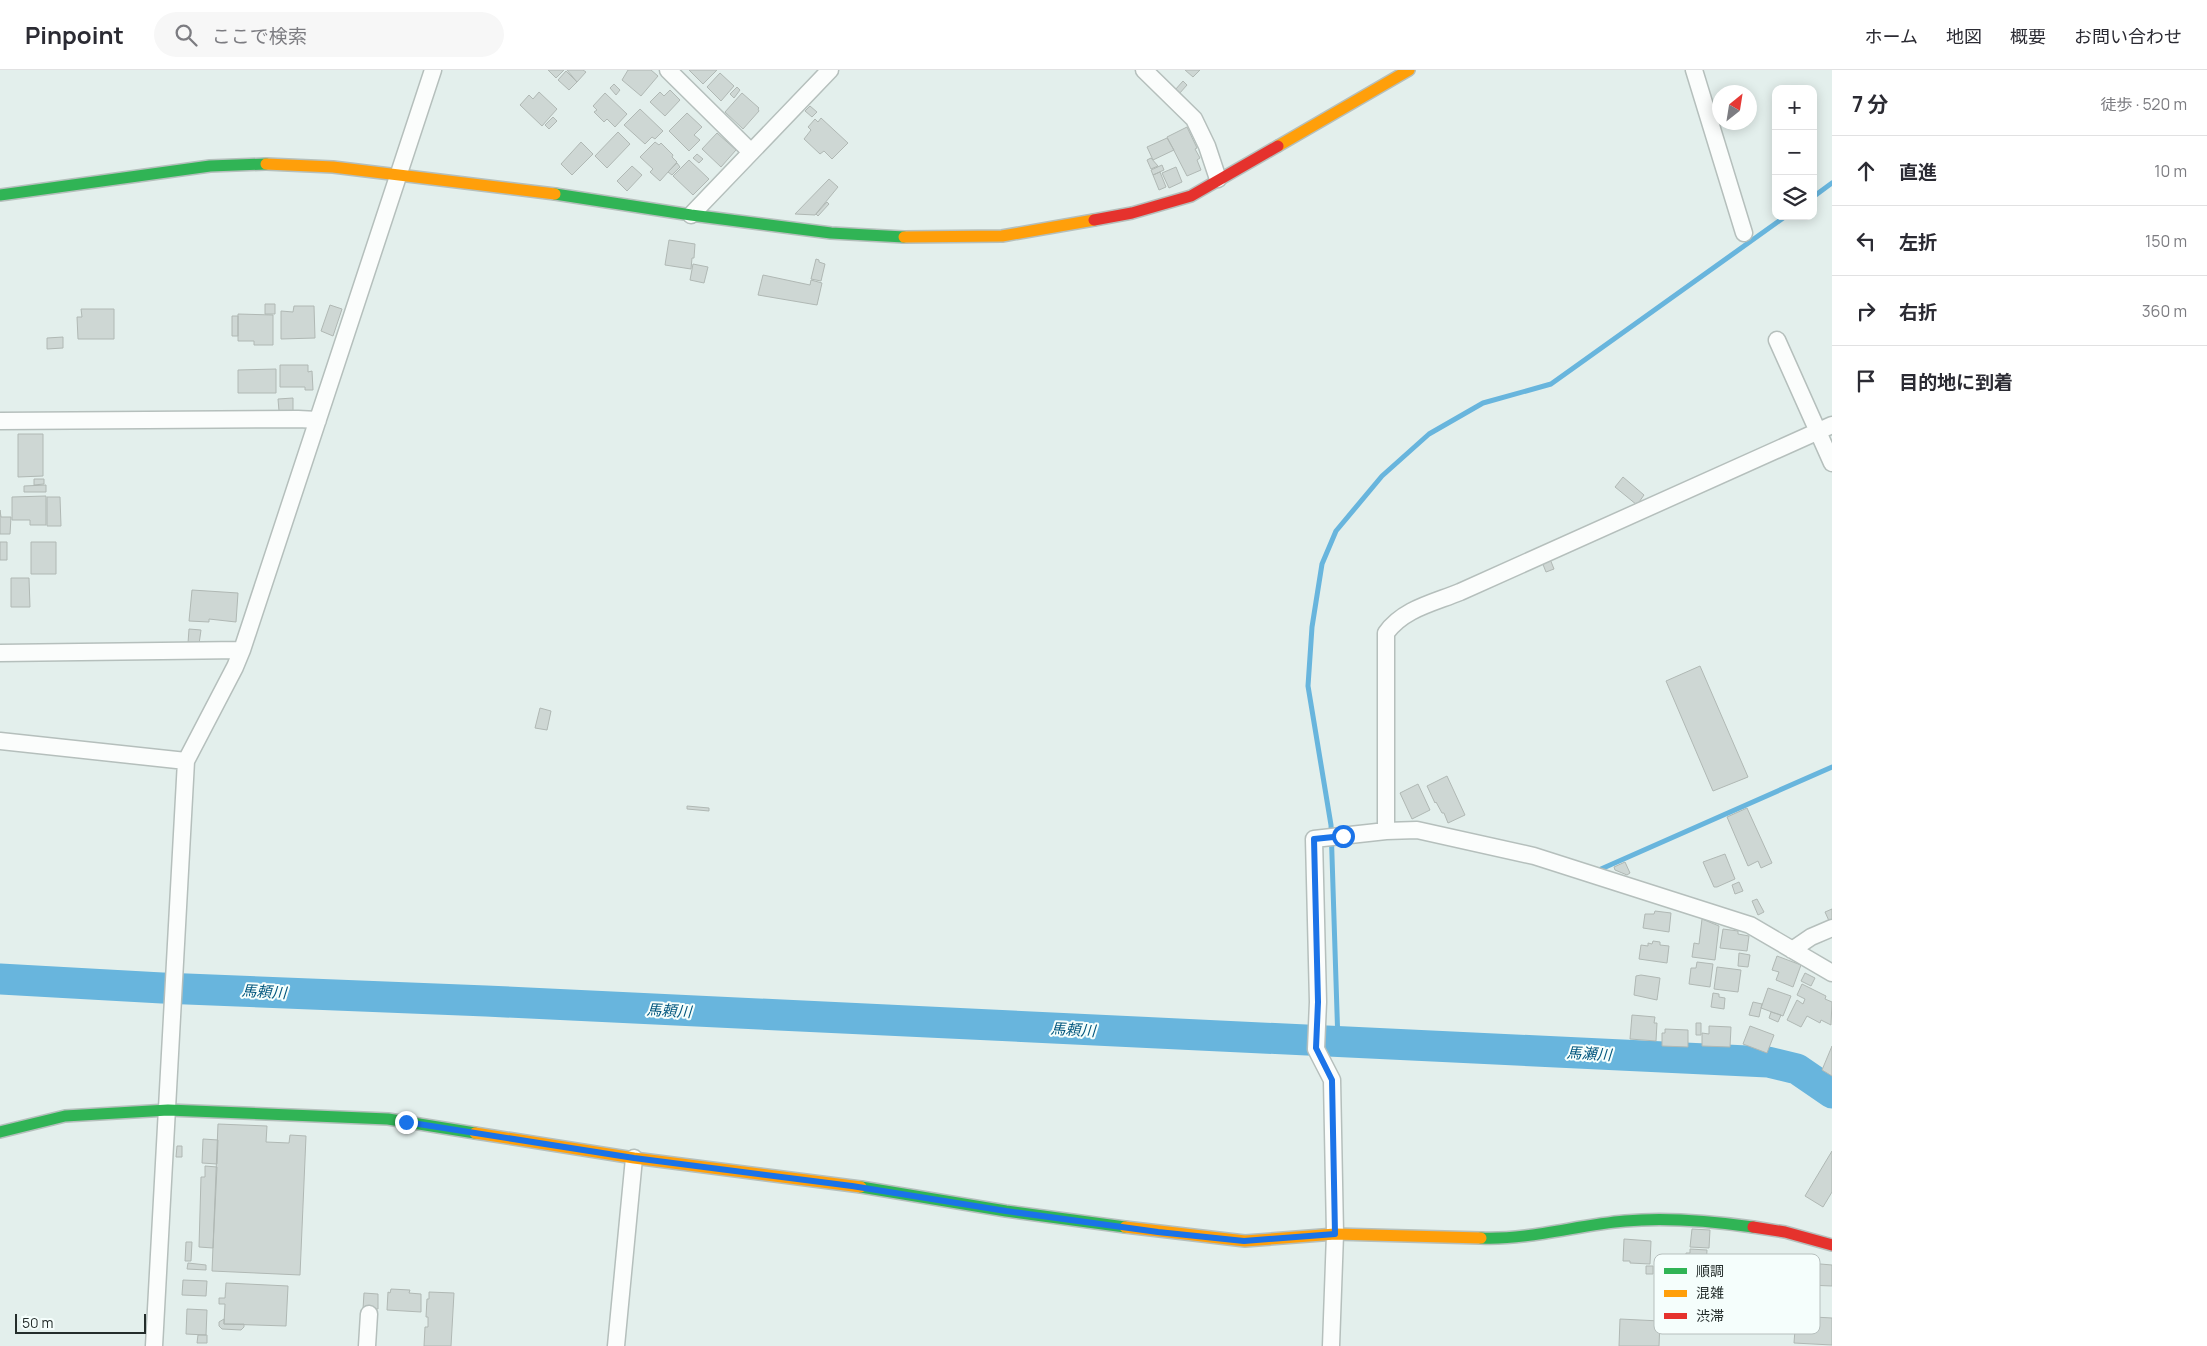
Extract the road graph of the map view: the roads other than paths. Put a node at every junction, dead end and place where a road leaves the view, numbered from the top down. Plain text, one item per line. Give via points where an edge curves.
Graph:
1 (433, 70) edge
2 (668, 70) edge
3 (830, 70) edge
4 (1144, 70) edge
5 (1408, 70) edge
6 (1694, 70) edge
7 (751, 152) junction
8 (398, 175) junction
9 (1218, 179) junction
10 (0, 195) edge
11 (691, 215) junction
12 (1744, 233) dead end
13 (1777, 340) dead end
14 (318, 420) junction
15 (0, 421) edge
16 (1826, 428) edge
17 (1832, 463) edge
18 (242, 650) junction
19 (0, 653) edge
20 (0, 741) edge
21 (186, 761) junction
22 (1386, 831) junction
23 (1832, 928) edge
24 (1792, 950) junction
25 (1832, 973) edge
26 (168, 1110) junction
27 (0, 1132) edge
28 (634, 1158) junction
29 (1335, 1234) junction
30 (1832, 1245) edge
31 (369, 1314) dead end
32 (154, 1346) edge
33 (367, 1346) edge
34 (616, 1346) edge
35 (1330, 1346) edge

1 - 8 street
2 - 7 street
3 - 7 street
4 - 9 street via 1194,119
5 - 9 street
6 - 12 street
7 - 11 street
8 - 10 street via 296,165 210,166
8 - 11 street via 573,196
8 - 14 street
9 - 11 street via 1191,196 1132,213 1002,236 924,238 848,234
13 - 16 street
14 - 15 street
14 - 18 street
16 - 17 street
16 - 22 street via 1460,592 1406,612 1394,622 1386,634
18 - 19 street
18 - 21 street
20 - 21 street
21 - 26 street
22 - 24 street via 1417,830 1542,858 1750,925
22 - 29 street via 1314,839 1316,1048 1332,1080
23 - 24 street
24 - 25 street
26 - 27 street via 66,1116
26 - 28 street via 388,1119
26 - 32 street
28 - 29 street via 852,1186 1158,1232 1244,1241
28 - 34 street
29 - 30 street via 1505,1239 1625,1221 1709,1221 1785,1232
29 - 35 street
31 - 33 street

